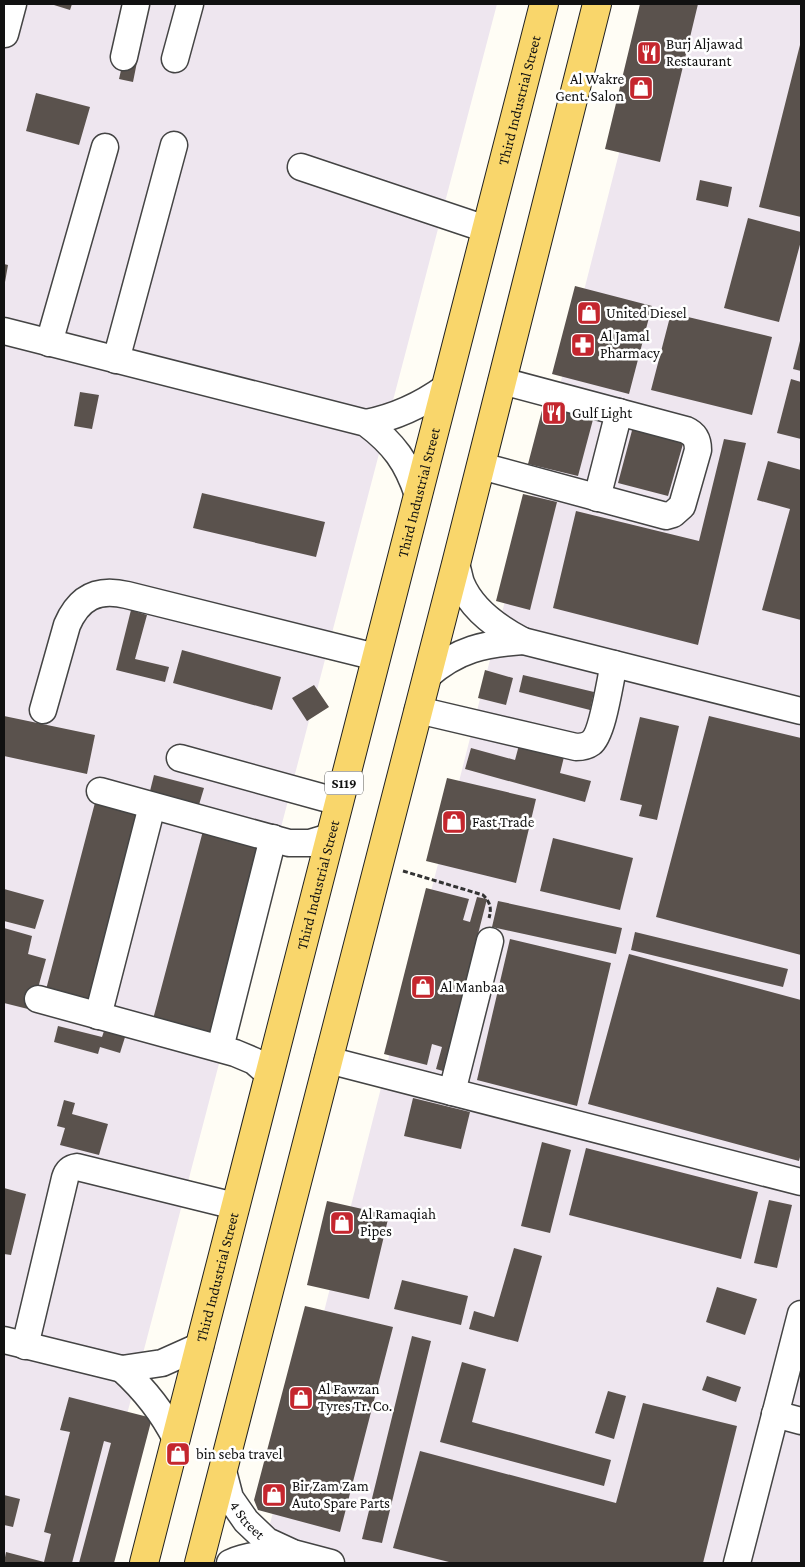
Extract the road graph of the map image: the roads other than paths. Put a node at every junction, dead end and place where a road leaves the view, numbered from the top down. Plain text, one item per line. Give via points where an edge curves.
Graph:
1 (13, 4) edge
2 (136, 4) edge
3 (190, 4) edge
4 (544, 4) edge
5 (597, 4) edge
6 (5, 34) dead end
7 (124, 57) dead end
8 (175, 59) dead end
9 (174, 146) dead end
10 (104, 147) dead end
11 (301, 167) dead end
12 (486, 229) junction
13 (4, 331) edge
14 (49, 343) junction
15 (116, 360) junction
16 (502, 381) junction
17 (445, 388) junction
18 (618, 412) junction
19 (366, 423) junction
20 (480, 466) junction
21 (418, 495) junction
22 (597, 498) junction
23 (456, 564) junction
24 (523, 641) junction
25 (376, 657) junction
26 (614, 664) junction
27 (427, 676) junction
28 (43, 710) dead end
29 (418, 710) junction
30 (801, 711) edge
31 (180, 758) dead end
32 (100, 791) dead end
33 (339, 802) junction
34 (152, 806) junction
35 (330, 836) junction
36 (273, 838) junction
37 (490, 941) road end
38 (38, 999) dead end
39 (98, 1016) junction
40 (220, 1048) junction
41 (328, 1060) junction
42 (269, 1074) junction
43 (452, 1092) junction
44 (801, 1182) edge
45 (235, 1206) junction
46 (801, 1314) edge
47 (14, 1343) edge
48 (200, 1346) junction
49 (122, 1369) junction
50 (776, 1414) junction
51 (801, 1421) edge
52 (176, 1439) junction
53 (223, 1471) junction
54 (293, 1553) junction
55 (144, 1563) edge
56 (199, 1563) edge
57 (230, 1563) edge
58 (331, 1563) edge
59 (738, 1563) edge

1 - 6 street
2 - 7 street
3 - 8 street
4 - 12 main road, Third Industrial Street / S119
5 - 16 main road
9 - 15 street
10 - 14 street
11 - 12 street
12 - 17 main road, Third Industrial Street / S119
13 - 14 street
14 - 15 street
15 - 19 street
16 - 18 street
16 - 20 main road
17 - 19 street via 408,411
17 - 21 main road, Third Industrial Street / S119
18 - 22 street
18 - 22 street via 686,430 696,438 698,450 682,506 673,514 660,514
19 - 21 street via 399,454
20 - 22 street
20 - 23 main road
21 - 25 main road, Third Industrial Street / S119
23 - 24 street via 461,583 472,602 504,631
23 - 27 main road
24 - 26 street
24 - 27 street via 481,646 461,653
25 - 28 street via 121,593 102,593 90,597 72,613
25 - 33 main road, Third Industrial Street / S119
26 - 29 street via 600,731 591,743 584,746 576,747
26 - 30 street
27 - 29 main road
29 - 41 main road
31 - 33 street
32 - 34 street
33 - 35 main road, Third Industrial Street / S119
34 - 36 street
34 - 39 street
35 - 36 street via 300,844
35 - 42 main road, Third Industrial Street / S119
36 - 40 street
37 - 43 street
38 - 39 street
39 - 40 street
40 - 42 street via 249,1058
41 - 43 street
41 - 53 main road
42 - 45 main road, Third Industrial Street / S119
43 - 44 street
45 - 47 street via 71,1168 65,1178
45 - 48 main road, Third Industrial Street / S119
46 - 50 street
47 - 49 street
48 - 49 street via 162,1363
48 - 52 main road, Third Industrial Street / S119
49 - 52 street via 159,1408
50 - 51 street
50 - 59 street
52 - 55 main road, Third Industrial Street / S119
53 - 54 street, 4 Street via 230,1498 246,1521 267,1541
53 - 56 main road
54 - 57 street, 4 Street via 265,1554
54 - 58 street, 4 Street

